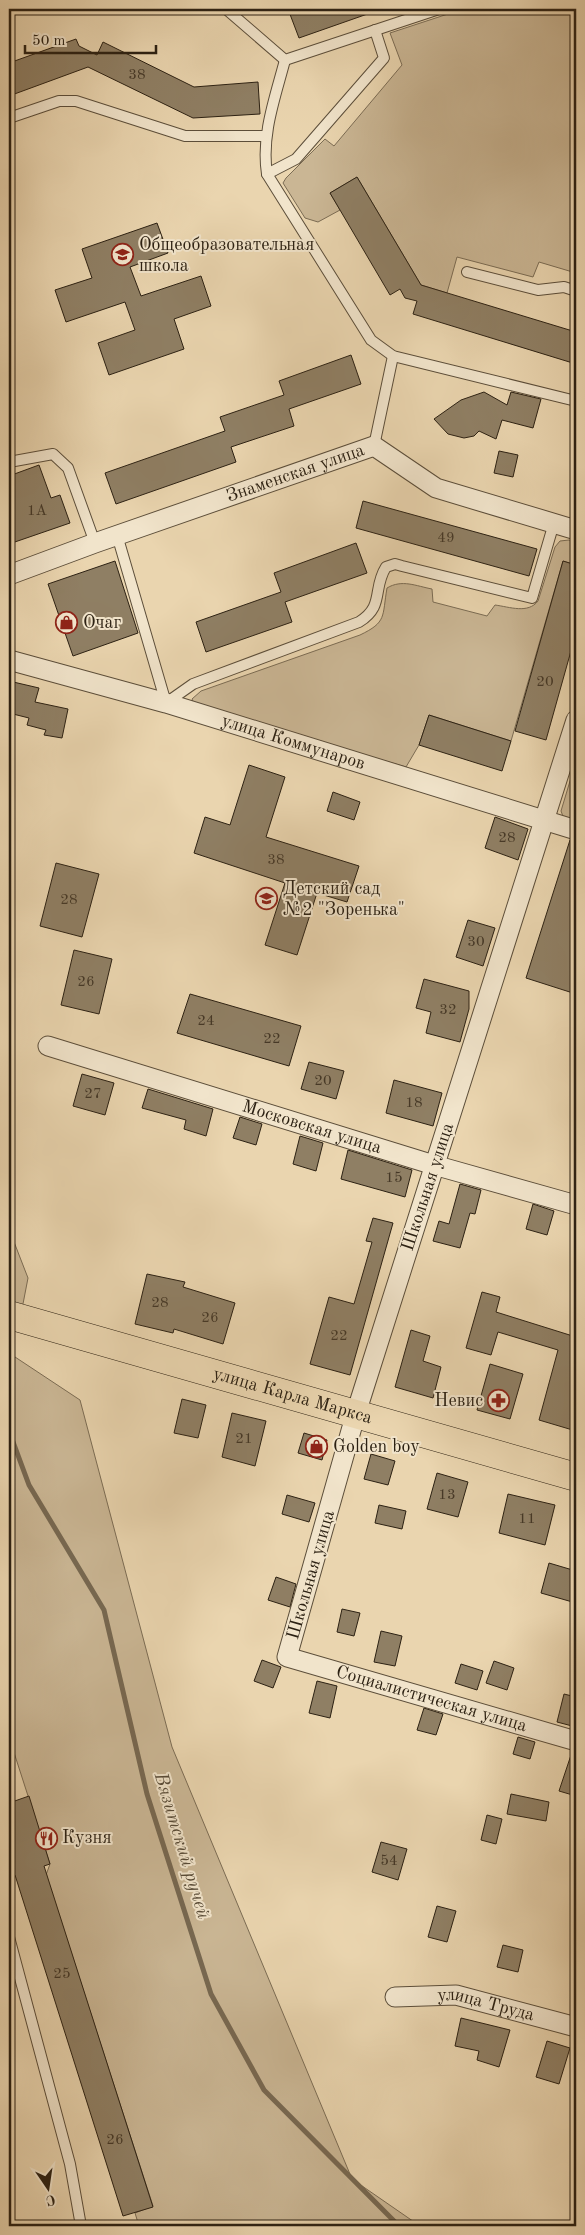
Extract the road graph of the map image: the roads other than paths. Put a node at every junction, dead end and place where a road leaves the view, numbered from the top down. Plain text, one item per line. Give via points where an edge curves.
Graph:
1 (226, 9) edge
2 (439, 9) edge
3 (375, 30) junction
4 (285, 60) junction
5 (9, 118) edge
6 (266, 136) junction
7 (267, 174) junction
8 (467, 272) dead end
9 (576, 291) edge
10 (394, 356) junction
11 (576, 401) edge
12 (374, 446) junction
13 (9, 462) edge
14 (554, 523) junction
15 (576, 530) edge
16 (117, 535) junction
17 (95, 543) junction
18 (9, 576) edge
19 (9, 660) edge
20 (166, 703) junction
21 (576, 720) edge
22 (545, 821) junction
23 (576, 830) edge
24 (48, 1046) dead end
25 (434, 1165) junction
26 (576, 1205) edge
27 (16, 1317) edge
28 (356, 1413) junction
29 (576, 1477) edge
30 (287, 1657) joint
31 (576, 1741) edge
32 (9, 1937) edge
33 (395, 1997) dead end
34 (576, 2027) edge
35 (81, 2226) edge

1 - 4 lane
2 - 3 lane
3 - 4 lane
3 - 7 lane via 384,58 296,159
4 - 6 lane
5 - 6 lane via 59,101 76,101 185,136
6 - 7 lane via 264,156
7 - 10 lane via 371,340
8 - 9 lane via 538,290 564,287
10 - 11 lane
10 - 12 lane
12 - 14 street, Знаменская улица via 436,488
12 - 16 street, Знаменская улица
13 - 17 lane via 53,454 68,468
14 - 15 street, Знаменская улица
14 - 20 lane via 532,598 395,564 386,567 381,575 375,607 360,622 193,684
16 - 17 street, Знаменская улица
16 - 20 lane
17 - 18 street, Знаменская улица
19 - 20 street, улица Коммунаров
20 - 22 street, улица Коммунаров
21 - 22 street, Школьная улица
22 - 23 street, улица Коммунаров
22 - 25 street, Школьная улица
24 - 25 street, Московская улица
25 - 26 street, Московская улица
25 - 28 street, Школьная улица
27 - 28 main road, улица Карла Маркса
28 - 29 main road, улица Карла Маркса
28 - 30 street, Школьная улица
30 - 31 street, Социалистическая улица
32 - 35 lane via 70,2164
33 - 34 street, улица Труда via 456,1995

